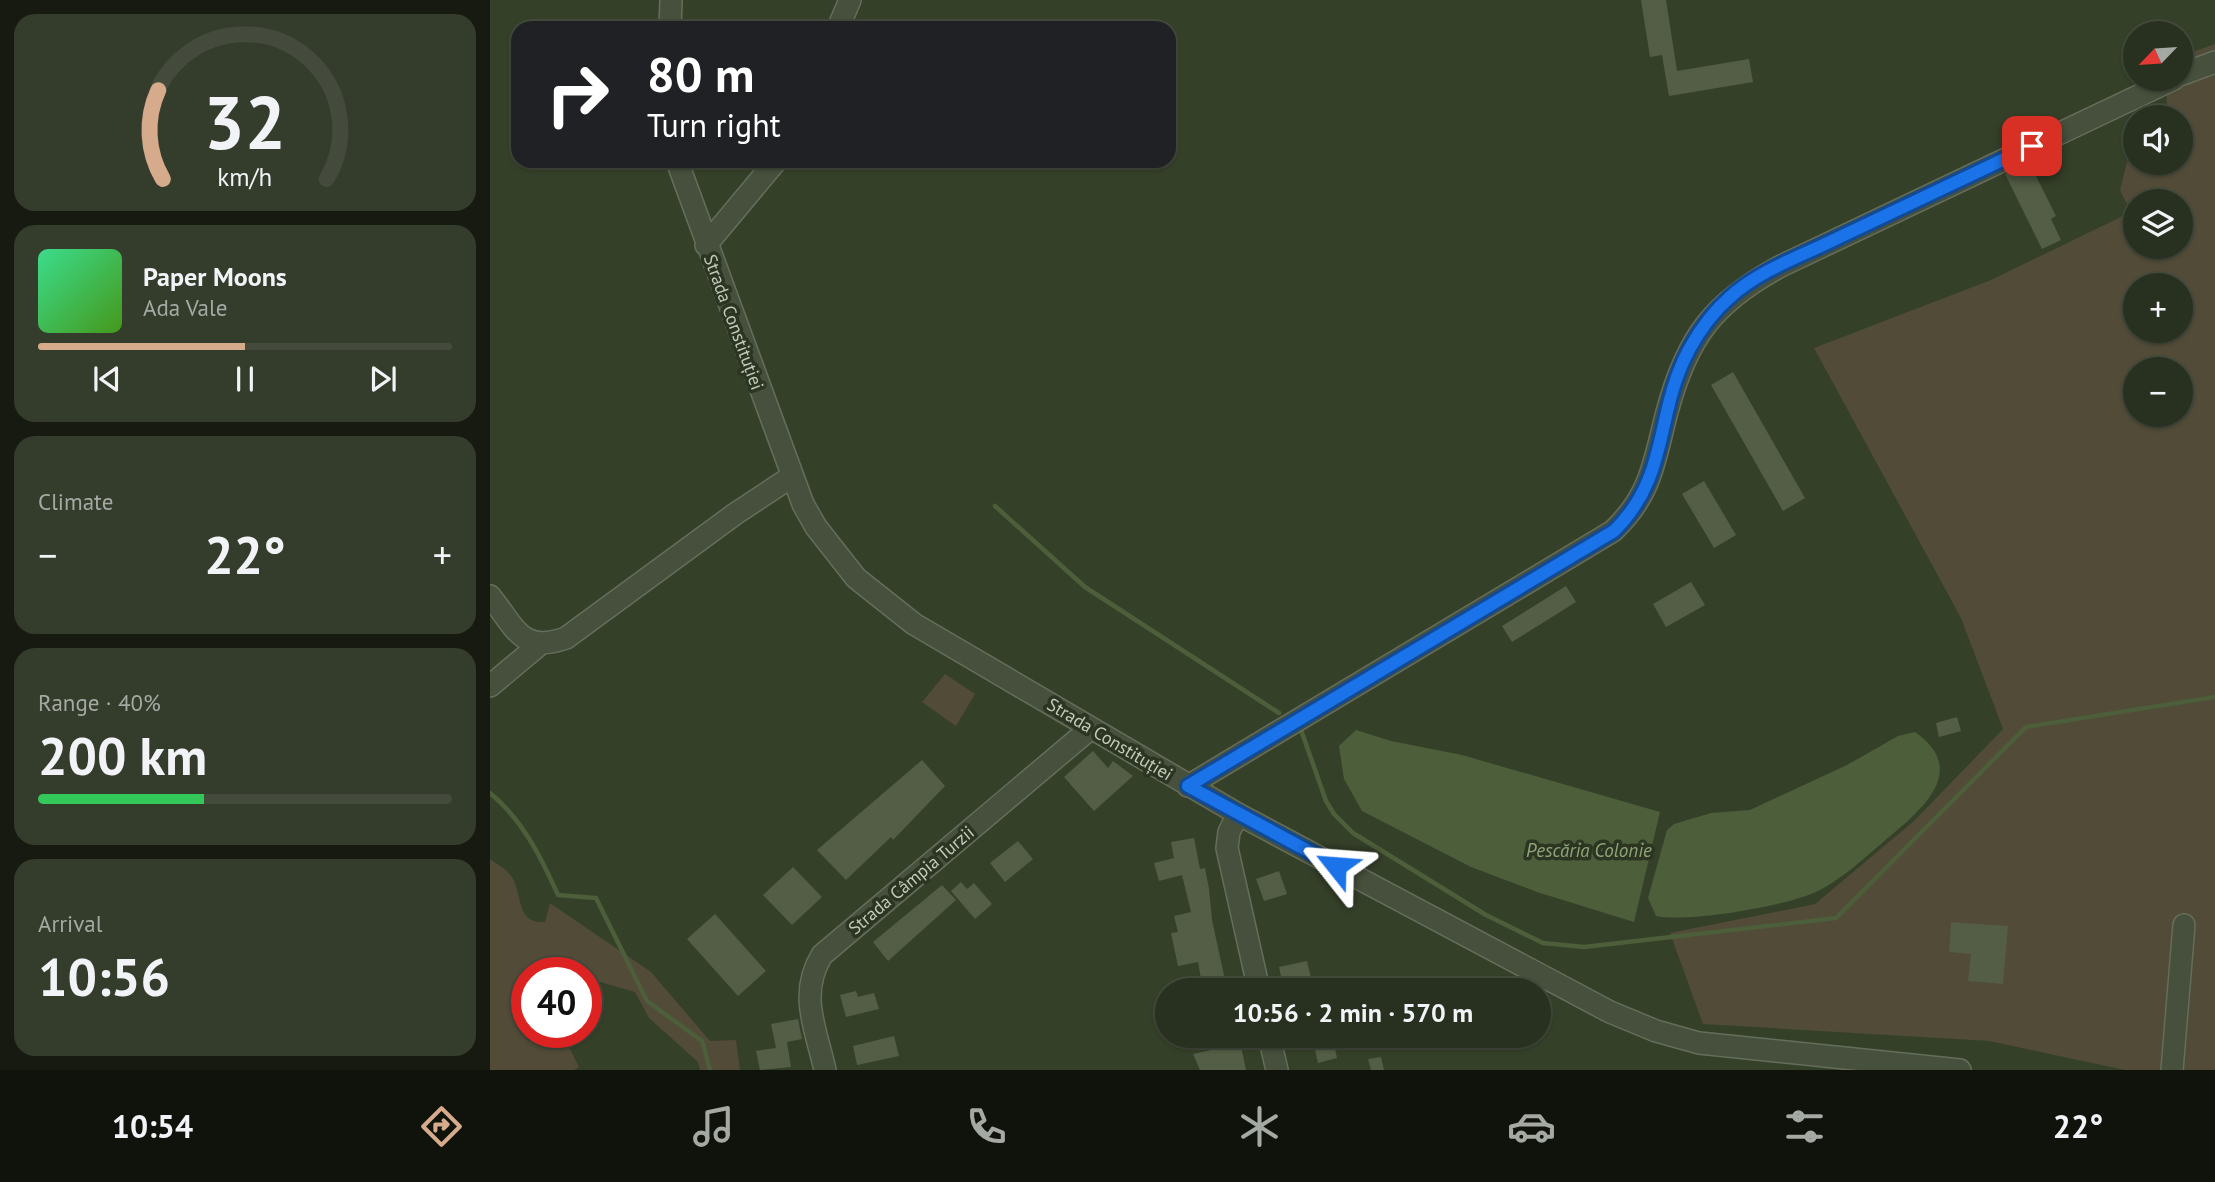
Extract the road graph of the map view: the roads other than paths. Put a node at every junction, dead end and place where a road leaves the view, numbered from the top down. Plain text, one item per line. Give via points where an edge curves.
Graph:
1 (671, 0) edge
2 (850, 0) edge
3 (670, 21) edge
4 (841, 21) edge
5 (2215, 62) edge
6 (2193, 70) edge
7 (2149, 91) edge
8 (679, 168) edge
9 (770, 168) edge
10 (706, 245) junction
11 (791, 477) junction
12 (490, 596) edge
13 (539, 645) junction
14 (490, 686) edge
15 (1091, 728) junction
16 (1188, 786) junction
17 (1238, 814) junction
18 (2184, 925) dead end
19 (1256, 978) edge
20 (1272, 1048) edge
21 (1862, 1065) edge
22 (825, 1070) edge
23 (1277, 1070) edge
24 (1960, 1070) edge
25 (2172, 1070) edge

1 - 3 street
2 - 4 street
5 - 6 street
7 - 16 street via 1782,265 1729,297 1690,349 1676,380 1651,479 1632,514 1614,531
8 - 10 street, Strada Constituției
9 - 10 street
10 - 11 street, Strada Constituției
11 - 13 street via 585,626 566,638
11 - 15 street, Strada Constituției via 835,554 880,600
12 - 13 street via 529,642
13 - 14 street
15 - 16 street, Strada Constituției
15 - 22 street, Strada Câmpia Turzii via 822,956 808,992
16 - 17 street, Strada Constituției
17 - 19 street via 1227,848
17 - 21 street, Strada Constituției via 1555,984 1656,1031 1699,1043
18 - 25 street
20 - 23 street
21 - 24 street, Strada Constituției

